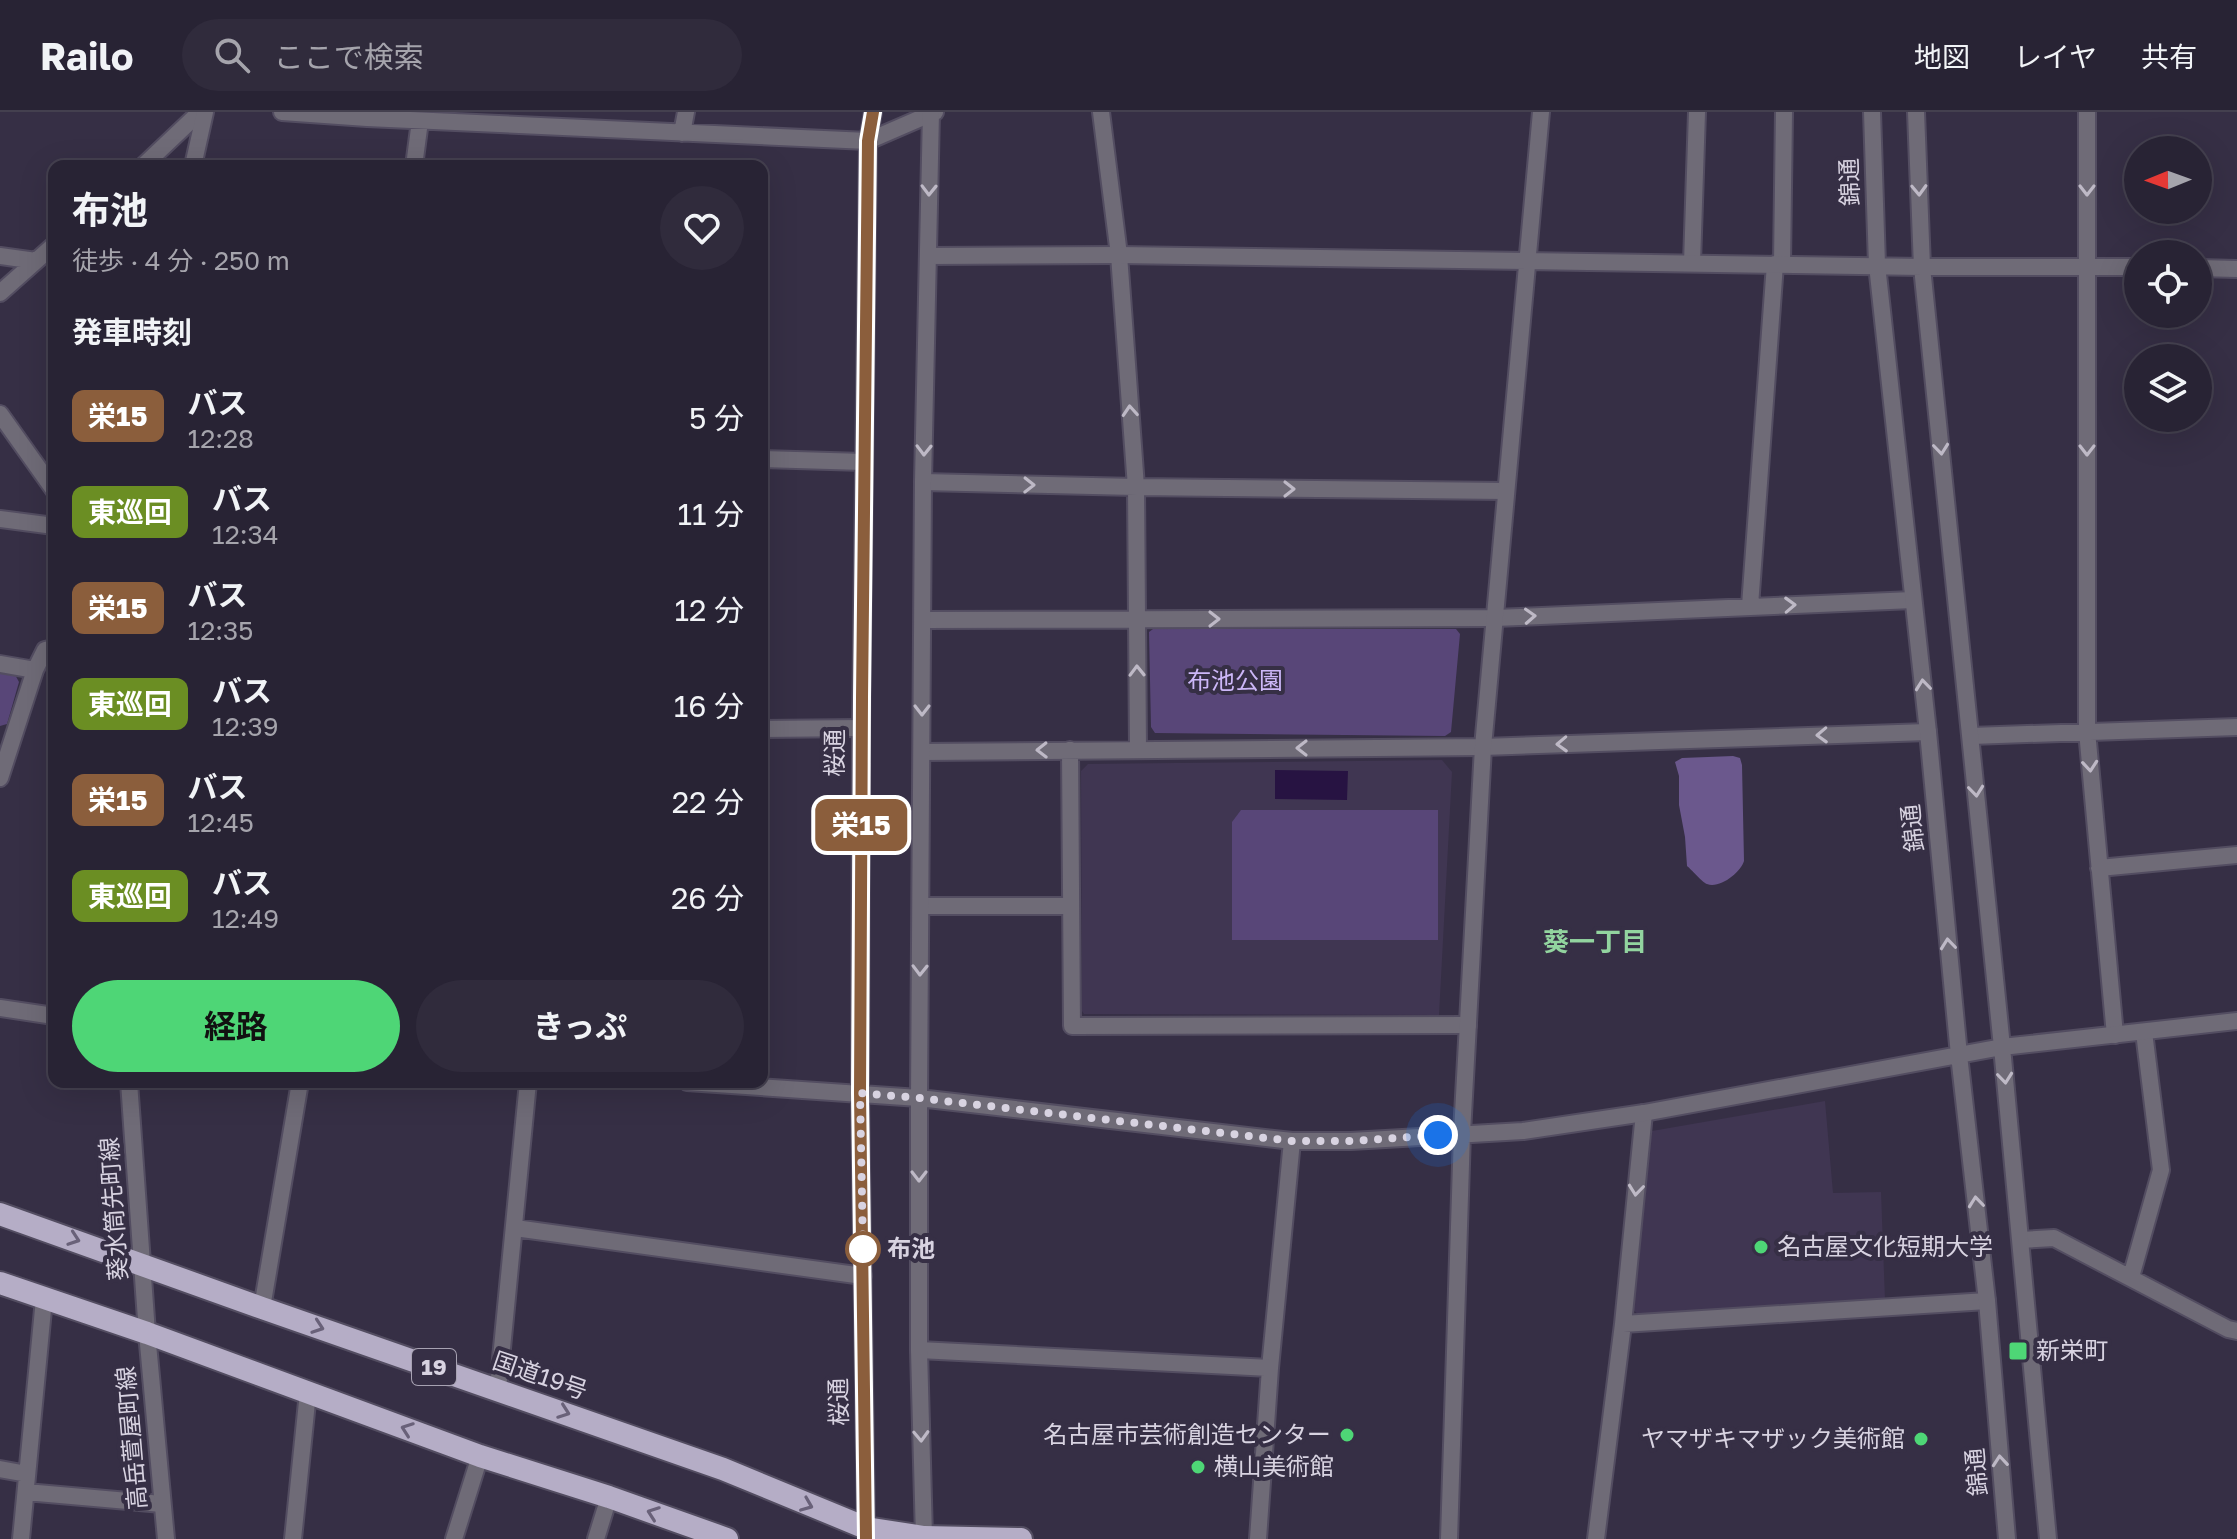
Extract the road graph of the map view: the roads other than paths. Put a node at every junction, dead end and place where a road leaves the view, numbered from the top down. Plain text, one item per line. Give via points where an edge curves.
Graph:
1 (203, 112) edge
2 (282, 112) edge
3 (686, 112) edge
4 (873, 112) edge
5 (932, 112) edge
6 (1101, 112) edge
7 (1541, 112) edge
8 (1697, 112) edge
9 (1784, 112) edge
10 (1872, 112) edge
11 (1916, 112) edge
12 (2087, 112) edge
13 (368, 115) edge
14 (541, 119) edge
15 (420, 121) junction
16 (682, 133) junction
17 (868, 141) junction
18 (150, 160) edge
19 (194, 160) edge
20 (415, 160) edge
21 (48, 250) edge
22 (1119, 255) junction
23 (0, 256) edge
24 (928, 256) junction
25 (36, 261) junction
26 (1529, 261) junction
27 (1692, 263) junction
28 (1779, 264) junction
29 (1877, 265) junction
30 (1922, 267) junction
31 (2087, 267) junction
32 (2124, 267) edge
33 (2212, 268) edge
34 (2237, 269) edge
35 (0, 293) edge
36 (0, 414) edge
37 (768, 459) edge
38 (864, 462) junction
39 (48, 482) edge
40 (923, 482) junction
41 (1136, 487) junction
42 (1506, 491) junction
43 (0, 519) edge
44 (48, 525) edge
45 (1913, 600) junction
46 (1750, 606) junction
47 (1495, 618) junction
48 (923, 620) junction
49 (1136, 620) junction
50 (48, 649) edge
51 (0, 664) edge
52 (35, 670) junction
53 (2237, 727) edge
54 (861, 728) junction
55 (768, 729) edge
56 (2087, 731) junction
57 (1928, 732) junction
58 (1971, 736) junction
59 (6, 737) edge
60 (1483, 747) junction
61 (1138, 749) junction
62 (1070, 750) junction
63 (922, 752) junction
64 (0, 778) edge
65 (2237, 855) edge
66 (2099, 868) junction
67 (921, 906) junction
68 (1071, 906) junction
69 (0, 1008) edge
70 (48, 1015) edge
71 (2237, 1021) edge
72 (1468, 1025) junction
73 (2144, 1032) junction
74 (2115, 1035) junction
75 (2002, 1047) junction
76 (1959, 1055) junction
77 (768, 1086) edge
78 (129, 1088) edge
79 (299, 1088) edge
80 (527, 1088) edge
81 (860, 1093) junction
82 (919, 1098) junction
83 (1644, 1113) junction
84 (1462, 1133) junction
85 (1292, 1141) junction
86 (0, 1214) edge
87 (515, 1228) junction
88 (2021, 1240) junction
89 (142, 1263) junction
90 (863, 1276) junction
91 (2131, 1277) junction
92 (0, 1283) edge
93 (44, 1299) junction
94 (1987, 1301) junction
95 (262, 1308) junction
96 (1623, 1324) junction
97 (2237, 1331) edge
98 (147, 1333) junction
99 (919, 1350) junction
100 (1270, 1368) junction
101 (498, 1389) junction
102 (308, 1392) junction
103 (480, 1456) junction
104 (0, 1469) edge
105 (27, 1474) junction
106 (26, 1492) junction
107 (609, 1497) junction
108 (162, 1504) junction
109 (866, 1534) edge
110 (713, 1537) edge
111 (924, 1538) edge
112 (21, 1539) edge
113 (166, 1539) edge
114 (293, 1539) edge
115 (454, 1539) edge
116 (596, 1539) edge
117 (1021, 1539) edge
118 (1258, 1539) edge
119 (1449, 1539) edge
120 (1596, 1539) edge
121 (2007, 1539) edge
122 (2048, 1539) edge

1 - 18 street
1 - 19 street
2 - 13 street
3 - 16 street
4 - 17 street, 桜通
5 - 17 street
5 -> 24 street
6 - 22 street
7 - 26 street
8 - 27 street
9 - 28 street
10 - 29 street, 錦通
11 -> 30 street
12 -> 31 street
13 - 15 street
14 - 15 street
14 - 16 street
15 - 20 street
16 - 17 street
17 - 38 street, 桜通
21 - 25 street
22 - 24 street
22 - 26 street
41 -> 22 street
23 - 25 street
24 -> 40 street
25 - 35 street
26 - 27 street
26 - 42 street
27 - 28 street
28 - 29 street
28 - 46 street
29 - 30 street
29 - 45 street, 錦通
30 - 31 street
30 -> 58 street
31 - 32 street
31 -> 56 street
33 - 34 street
36 - 39 street
37 - 38 street
38 - 54 street, 桜通
40 -> 41 street
40 - 48 street
41 -> 42 street
41 - 49 street
42 - 47 street
43 - 44 street
46 -> 45 street
57 -> 45 street, 錦通
47 -> 46 street
49 -> 47 street
47 - 60 street
48 - 49 street
48 -> 63 street
61 -> 49 street
50 - 52 street
51 - 52 street
52 - 59 street
53 - 56 street
54 - 55 street
54 - 81 street, 桜通
56 - 58 street
56 -> 66 street
57 -> 60 street
76 -> 57 street, 錦通
58 -> 75 street
59 - 64 street
60 -> 61 street
60 - 72 street
61 - 62 street
62 -> 63 street
62 - 68 street
63 - 67 street
65 - 66 street
66 - 74 street
67 - 68 street
67 -> 82 street
68 - 72 street via 1072,1026
69 - 70 street
71 - 73 street
72 - 84 street
73 - 74 street
73 - 91 street via 2161,1170
74 - 75 street
75 - 76 street
75 -> 88 street
76 - 83 street
94 -> 76 street, 錦通
77 - 81 street
78 - 89 street, 葵水筒先町線
79 - 95 street
80 - 87 street
81 - 82 street
81 - 90 street, 桜通
82 - 85 street
82 -> 99 street
83 - 84 street via 1523,1131
83 -> 96 street
84 - 85 street
84 - 119 street
85 - 100 street
86 -> 89 highway, 国道19号 / 19
87 - 90 street
87 - 101 street
88 - 91 street via 2054,1238
88 - 122 street
89 - 95 highway, 国道19号 / 19
89 - 98 street, 葵水筒先町線
90 - 109 street, 桜通
91 - 97 street
92 - 93 highway
93 - 98 highway
93 - 105 street
94 - 96 street
121 -> 94 street, 錦通
95 -> 101 highway, 国道19号 / 19
96 - 120 street
98 - 102 highway
98 - 108 street, 高岳萱屋町線
99 - 100 street
99 -> 111 street
100 - 118 street
101 -> 109 highway, 国道19号 / 19 via 723,1469
103 -> 102 highway
102 - 114 street
103 - 107 highway
103 - 115 street
104 - 105 street
105 - 106 street
106 - 108 street
106 - 112 street
110 -> 107 highway
107 - 116 street
108 - 113 street, 高岳萱屋町線
109 - 111 highway, 国道19号 / 19
111 - 117 highway, 国道19号

